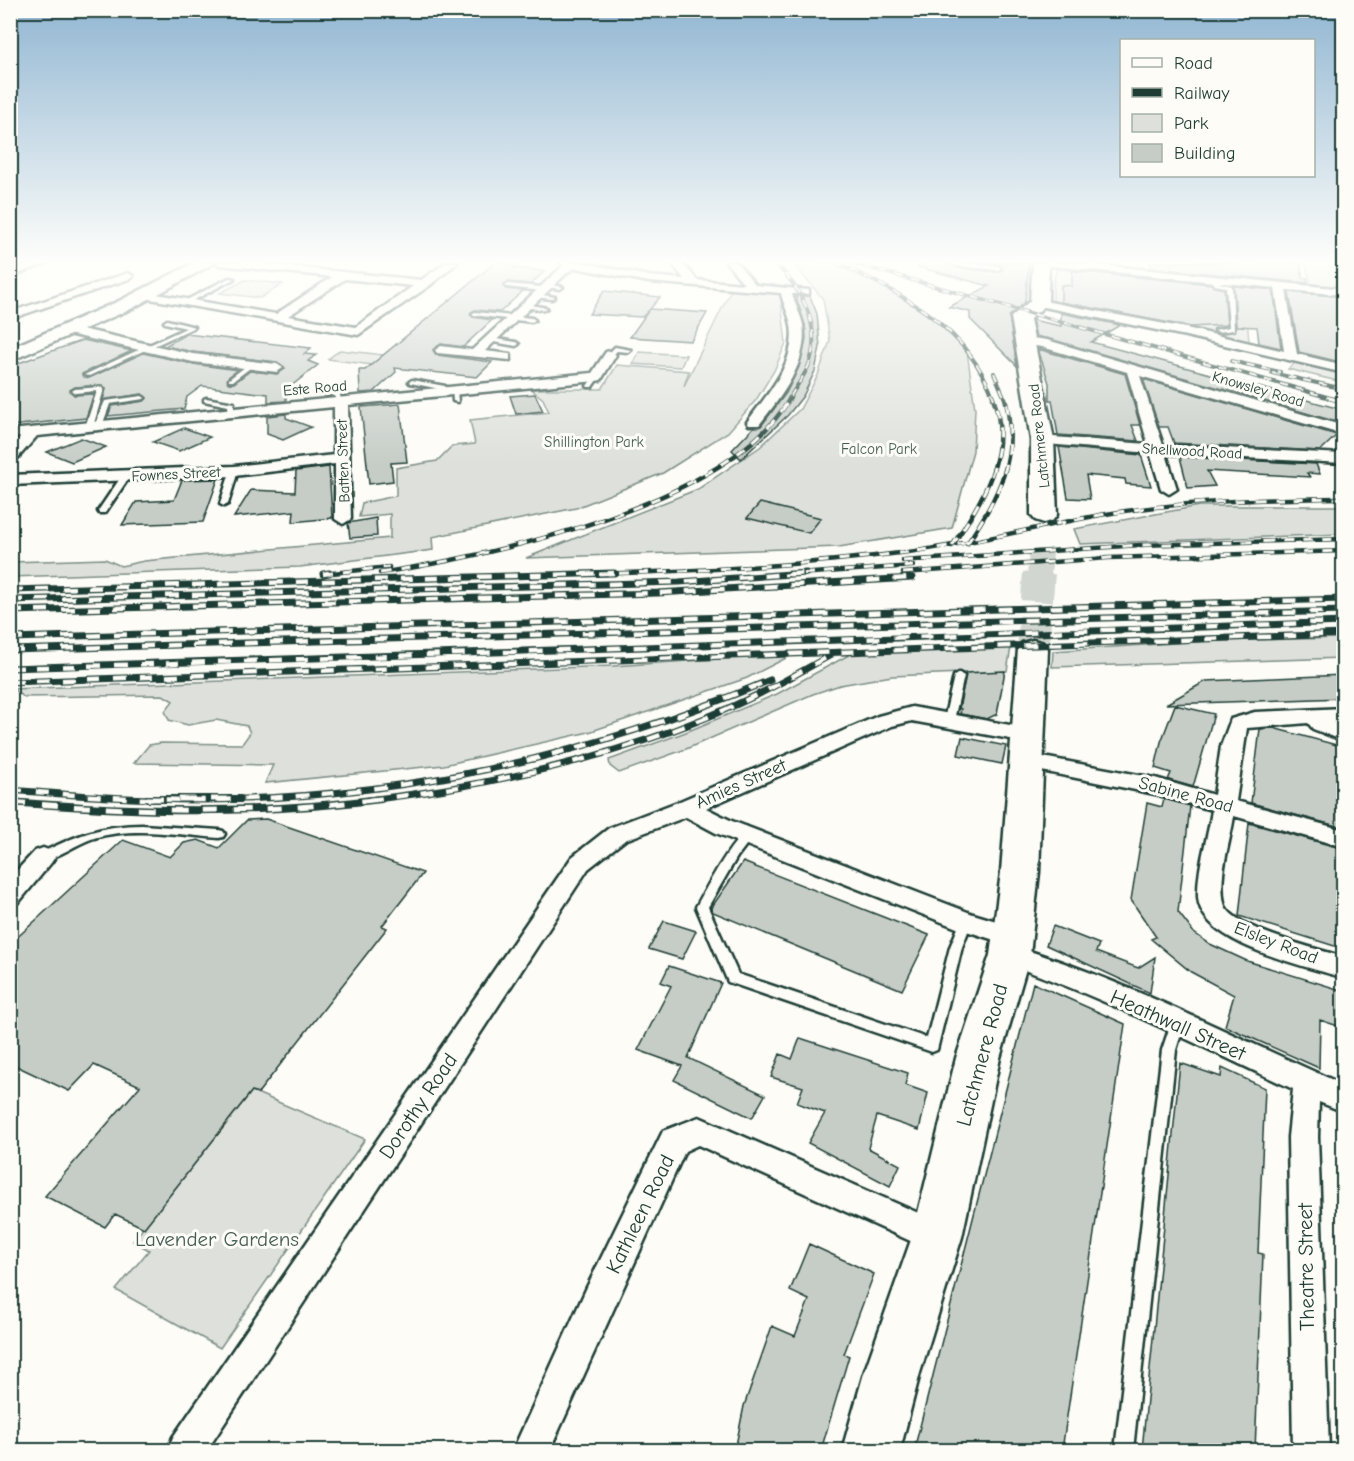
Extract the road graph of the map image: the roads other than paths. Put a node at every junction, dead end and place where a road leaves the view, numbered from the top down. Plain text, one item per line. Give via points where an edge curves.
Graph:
1 (68, 330) joint
2 (185, 330) edge
3 (501, 330) edge
4 (797, 330) edge
5 (1023, 330) edge
6 (1167, 330) edge
7 (1287, 330) edge
8 (490, 340) junction
9 (1025, 341) junction
10 (516, 344) dead end
11 (147, 348) junction
12 (441, 350) dead end
13 (628, 350) dead end
14 (13, 353) edge
15 (476, 353) junction
16 (610, 356) joint
17 (1289, 356) junction
18 (505, 357) dead end
19 (251, 365) junction
20 (277, 368) dead end
21 (1344, 369) edge
22 (1136, 371) junction
23 (87, 375) dead end
24 (231, 380) dead end
25 (412, 382) dead end
26 (75, 391) dead end
27 (319, 391) dead end
28 (451, 394) junction
29 (142, 399) dead end
30 (206, 400) dead end
31 (339, 402) junction
32 (231, 412) junction
33 (754, 422) dead end
34 (93, 426) junction
35 (1344, 431) edge
36 (32, 432) junction
37 (10, 434) edge
38 (1041, 440) junction
39 (1157, 449) junction
40 (10, 458) edge
41 (342, 459) junction
42 (1344, 459) edge
43 (234, 471) junction
44 (126, 476) junction
45 (10, 480) edge
46 (1169, 489) dead end
47 (224, 504) dead end
48 (102, 511) dead end
49 (343, 519) dead end
50 (1043, 529) tunnel mouth
51 (1034, 649) tunnel mouth
52 (959, 676) dead end
53 (1344, 715) edge
54 (1314, 717) junction
55 (948, 720) junction
56 (1344, 734) edge
57 (1027, 748) junction
58 (1222, 804) junction
59 (688, 807) junction
60 (219, 834) dead end
61 (747, 837) junction
62 (1344, 838) edge
63 (43, 857) joint
64 (10, 895) edge
65 (966, 921) junction
66 (1012, 946) junction
67 (1344, 968) edge
68 (1177, 1024) junction
69 (1309, 1084) junction
70 (1344, 1100) edge
71 (937, 1237) junction
72 (186, 1450) edge
73 (531, 1450) edge
74 (871, 1450) edge
75 (1124, 1450) edge
76 (1311, 1450) edge

1 - 11 street
1 - 14 main road
2 - 11 lane
3 - 8 street
4 - 33 street via 798,342 779,392
5 - 9 main road, Latchmere Road
6 - 17 street
7 - 17 street
8 - 10 lane
8 - 15 street
9 - 22 street, Knowsley Road
9 - 38 main road, Latchmere Road
11 - 19 street
11 - 23 lane
12 - 15 street
13 - 16 lane via 615,349
15 - 18 street
16 - 28 street, Este Road via 593,382
17 - 21 street
19 - 20 street
19 - 24 lane
22 - 35 street, Knowsley Road
22 - 39 street via 1133,373
25 - 28 lane via 443,387
26 - 34 lane via 100,389
27 - 31 lane via 338,395
28 - 31 street, Este Road
29 - 34 lane via 107,402
30 - 32 lane via 232,404
31 - 32 street, Este Road
31 - 41 street, Batten Street
32 - 34 street, Este Road
34 - 36 street, Este Road
36 - 37 street, Este Road
36 - 40 street
38 - 39 street, Shellwood Road
38 - 50 main road, Latchmere Road via 1045,482
39 - 42 street, Shellwood Road
39 - 46 street
41 - 43 street, Fownes Street
41 - 49 street, Batten Street
43 - 44 street, Fownes Street
43 - 47 lane
44 - 45 street, Fownes Street
44 - 48 lane
51 - 57 main road, Latchmere Road
52 - 55 lane
53 - 54 street
54 - 56 street via 1320,724
54 - 58 street via 1255,719 1238,724
55 - 57 street, Amies Street
55 - 59 street, Amies Street via 912,714 885,721
57 - 58 street, Sabine Road
57 - 66 main road, Latchmere Road
58 - 62 street, Sabine Road
58 - 67 street, Elsley Road via 1211,892 1214,910 1228,926 1242,934
59 - 61 street, Amies Street
59 - 72 street, Dorothy Road via 617,834 580,862
60 - 63 lane via 130,830 100,833
61 - 65 street, Amies Street
61 - 65 lane via 702,907 733,978 932,1046
63 - 64 street
65 - 66 street, Amies Street
66 - 68 street, Heathwall Street
66 - 71 main road, Latchmere Road via 978,1058
68 - 69 street, Heathwall Street
68 - 75 lane via 1169,1050
69 - 70 street, Heathwall Street
69 - 76 street, Theatre Street via 1304,1137
71 - 73 street, Kathleen Road via 699,1131 675,1141
71 - 74 main road, Latchmere Road via 892,1372

